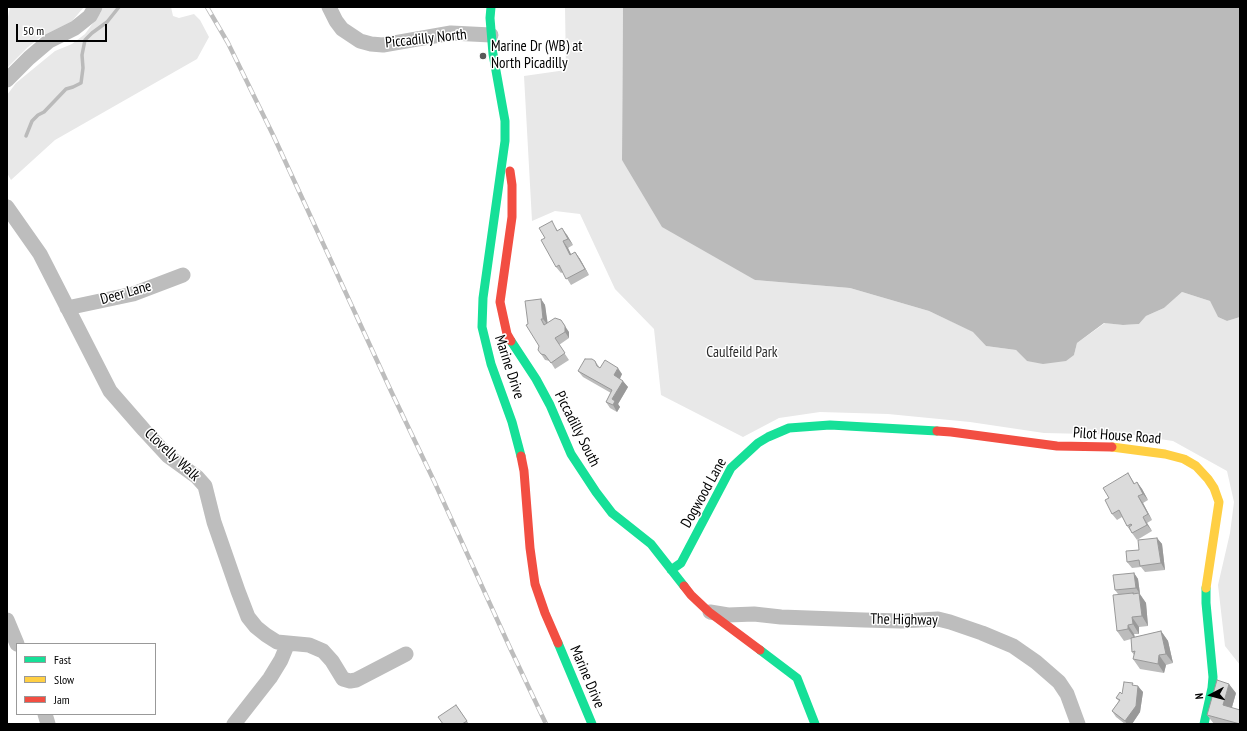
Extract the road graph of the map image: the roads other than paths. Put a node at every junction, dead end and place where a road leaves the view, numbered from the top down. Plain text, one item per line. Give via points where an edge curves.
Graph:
1 (95, 7) edge
2 (329, 7) edge
3 (491, 7) edge
4 (491, 35) junction
5 (7, 80) edge
6 (503, 161) junction
7 (7, 207) edge
8 (183, 275) dead end
9 (68, 308) junction
10 (768, 437) joint
11 (671, 570) junction
12 (710, 612) junction
13 (7, 620) edge
14 (17, 643) edge
15 (288, 643) junction
16 (406, 654) dead end
17 (234, 724) edge
18 (592, 724) edge
19 (815, 724) edge
20 (1078, 724) edge
21 (1204, 724) edge

1 - 5 street via 90,16 75,28 49,41
2 - 4 street, Piccadilly North via 342,29 360,41 371,44 451,33
3 - 4 street, Marine Drive
4 - 6 street, Marine Drive via 505,121
6 - 11 street, Piccadilly South via 510,171 512,185 512,216 500,302 508,334 550,405 570,454 596,492 612,513 642,536
6 - 18 street, Marine Drive via 483,298 482,327 491,364 519,447 524,472 535,584
7 - 9 street, Clovelly Walk via 40,254
8 - 9 street, Deer Lane via 133,294
9 - 15 street, Clovelly Walk via 110,391 168,456 205,486 221,543 248,617 266,635 277,642
10 - 11 street, Dogwood Lane via 731,468 683,560
10 - 21 street, Pilot House Road via 789,428 830,425 951,432 1057,446 1113,447 1165,454 1184,459 1196,466 1214,488 1219,502 1206,584 1213,677
11 - 12 street, Piccadilly South via 691,595
12 - 19 street, Piccadilly South via 797,678
12 - 20 street, The Highway via 728,615 864,620 938,619 950,622 1013,646 1036,662 1059,682 1067,694
13 - 14 street
15 - 16 street, Clovelly Walk via 309,645 323,651 343,679 350,681
15 - 17 street via 270,678

